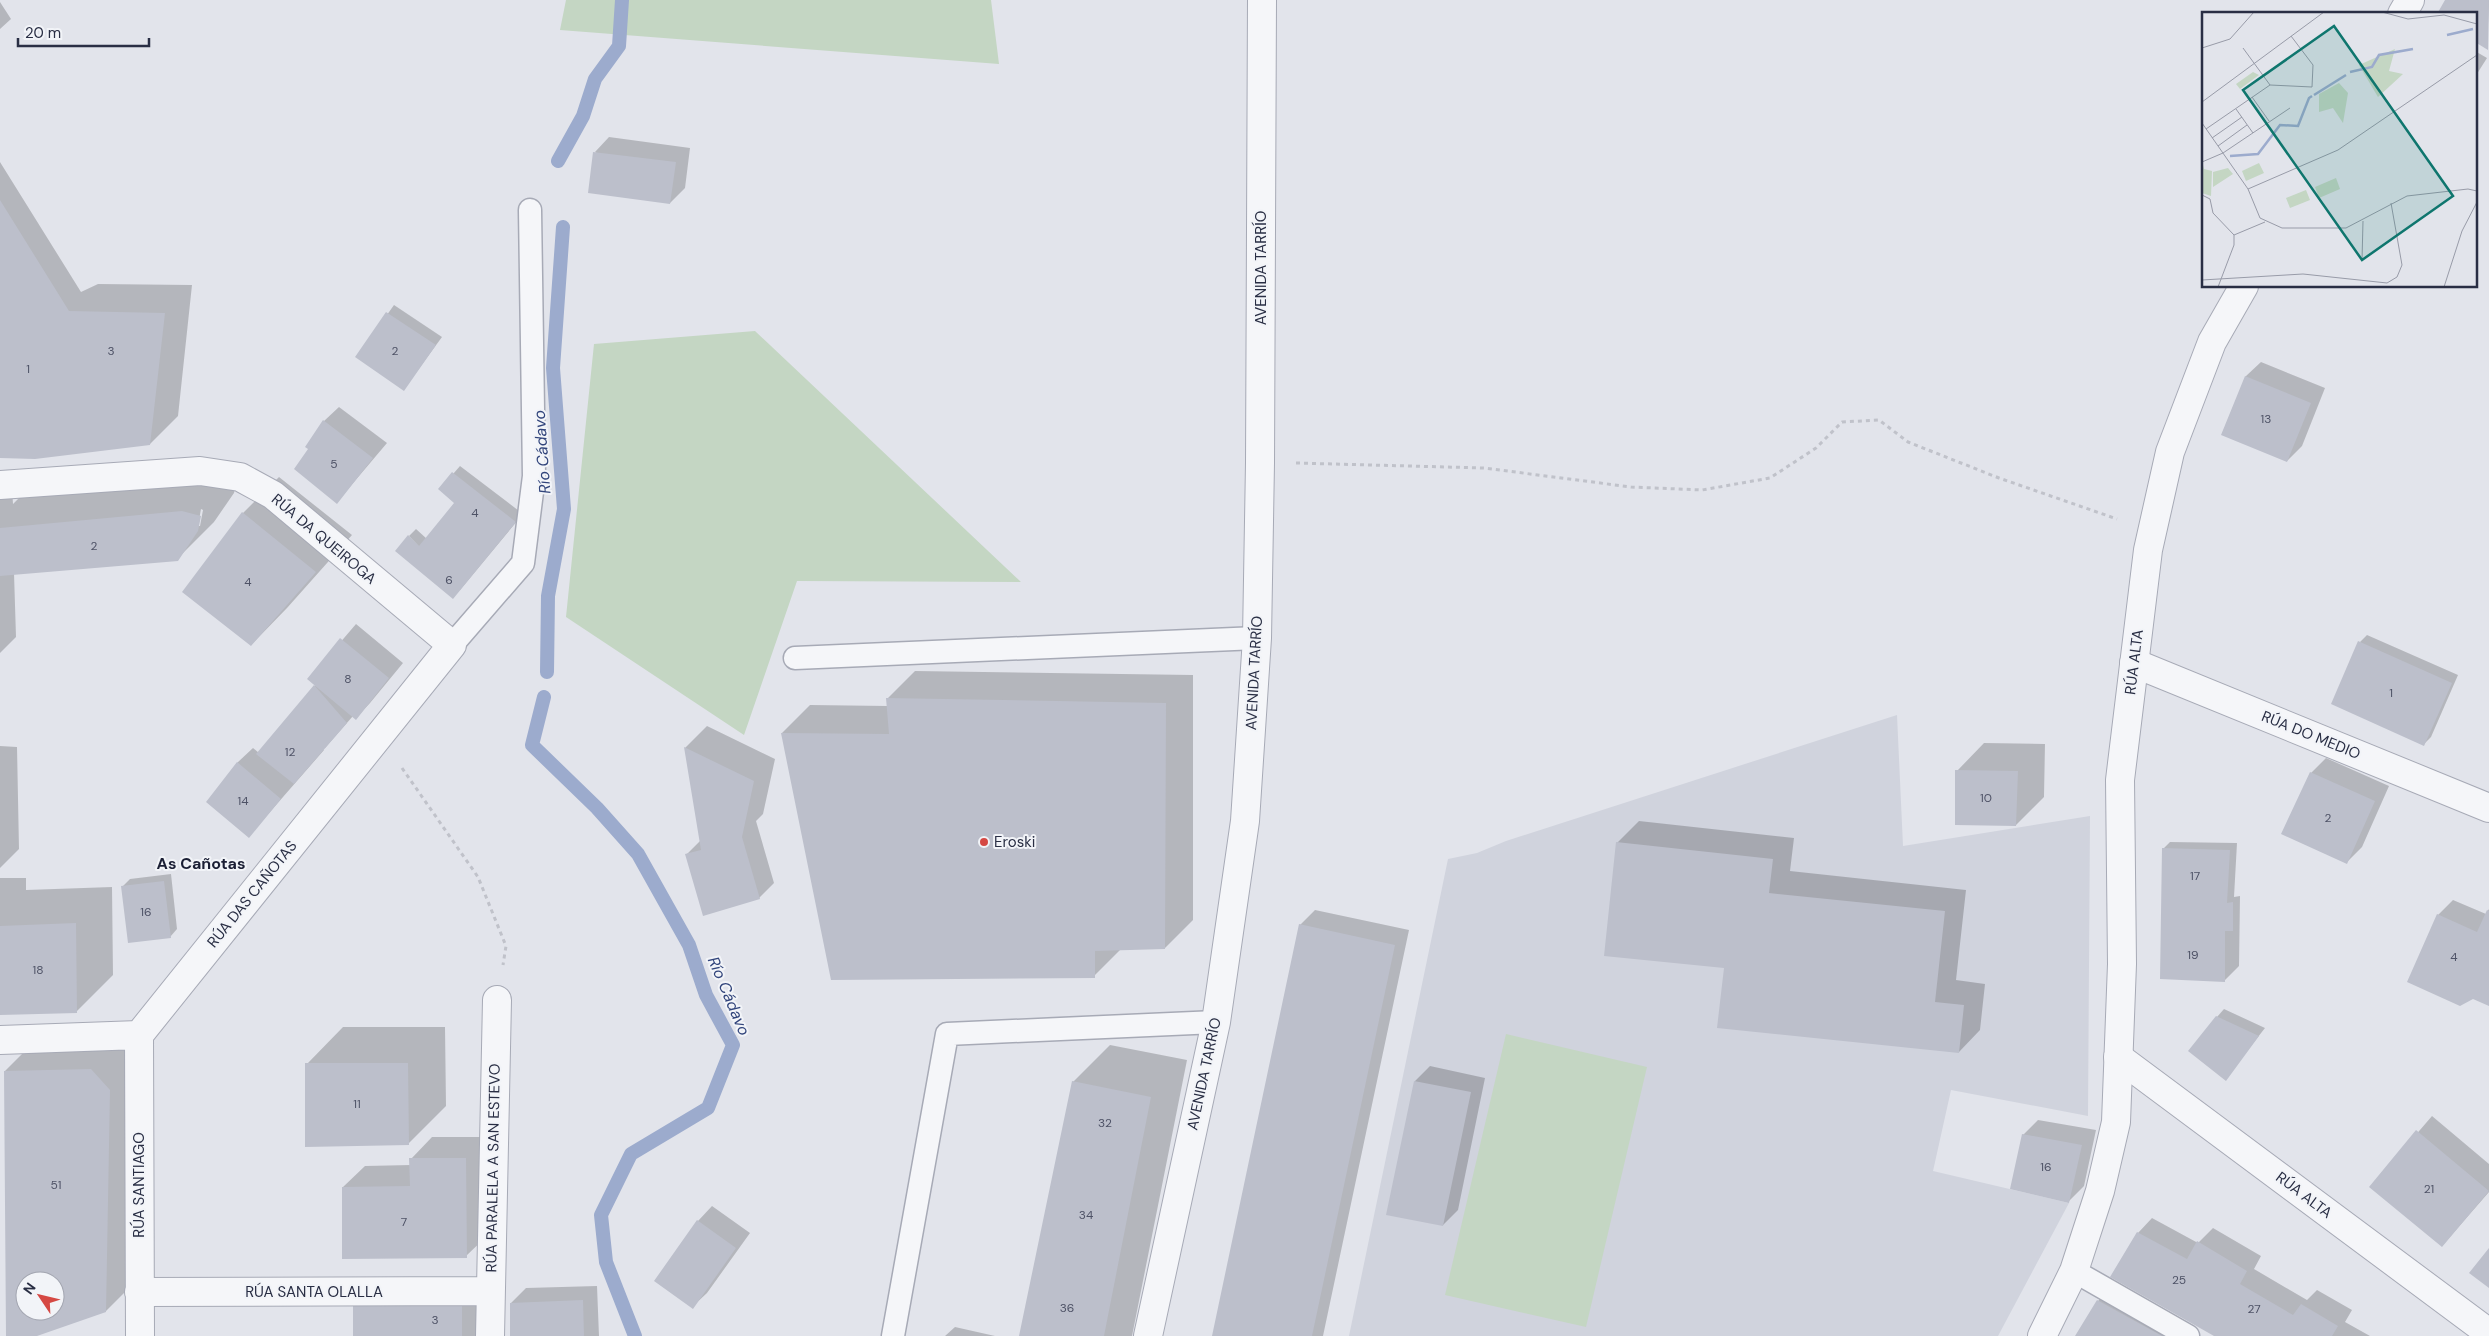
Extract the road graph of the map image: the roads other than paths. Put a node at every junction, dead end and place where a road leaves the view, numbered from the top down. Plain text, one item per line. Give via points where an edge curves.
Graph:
1 (1262, 0) edge
2 (2410, 0) edge
3 (2403, 12) edge
4 (530, 210) dead end
5 (2243, 288) edge
6 (0, 485) edge
7 (1257, 638) junction
8 (452, 645) junction
9 (795, 658) dead end
10 (2134, 663) junction
11 (2489, 808) edge
12 (497, 1000) road end
13 (1216, 1022) junction
14 (139, 1035) junction
15 (0, 1040) edge
16 (2118, 1057) junction
17 (2074, 1271) junction
18 (490, 1291) junction
19 (139, 1292) junction
20 (2489, 1333) edge
21 (140, 1336) edge
22 (490, 1336) edge
23 (892, 1336) edge
24 (1148, 1336) edge
25 (2042, 1336) edge
26 (2188, 1336) edge

1 - 7 street, AVENIDA TARRÍO
2 - 3 street
4 - 8 lane via 534,476 523,563
5 - 10 street, RÚA ALTA via 2212,342 2170,452 2152,531
6 - 8 street, RÚA DA QUEIROGA via 200,471 240,477 274,495
7 - 9 lane
7 - 13 street, AVENIDA TARRÍO via 1245,821
8 - 14 street, RÚA DAS CAÑOTAS
10 - 11 street, RÚA DO MEDIO
10 - 16 street, RÚA ALTA via 2120,780 2122,964
12 - 18 street, RÚA PARALELA A SAN ESTEVO
13 - 23 lane via 947,1034
13 - 24 street, AVENIDA TARRÍO
14 - 15 street
14 - 19 street, RÚA SANTIAGO
16 - 17 street, RÚA ALTA via 2116,1122 2100,1191
16 - 20 street, RÚA ALTA
17 - 25 street, RÚA ALTA
17 - 26 lane
18 - 19 street, RÚA SANTA OLALLA
18 - 22 street, RÚA PARALELA A SAN ESTEVO
19 - 21 street, RÚA SANTIAGO

